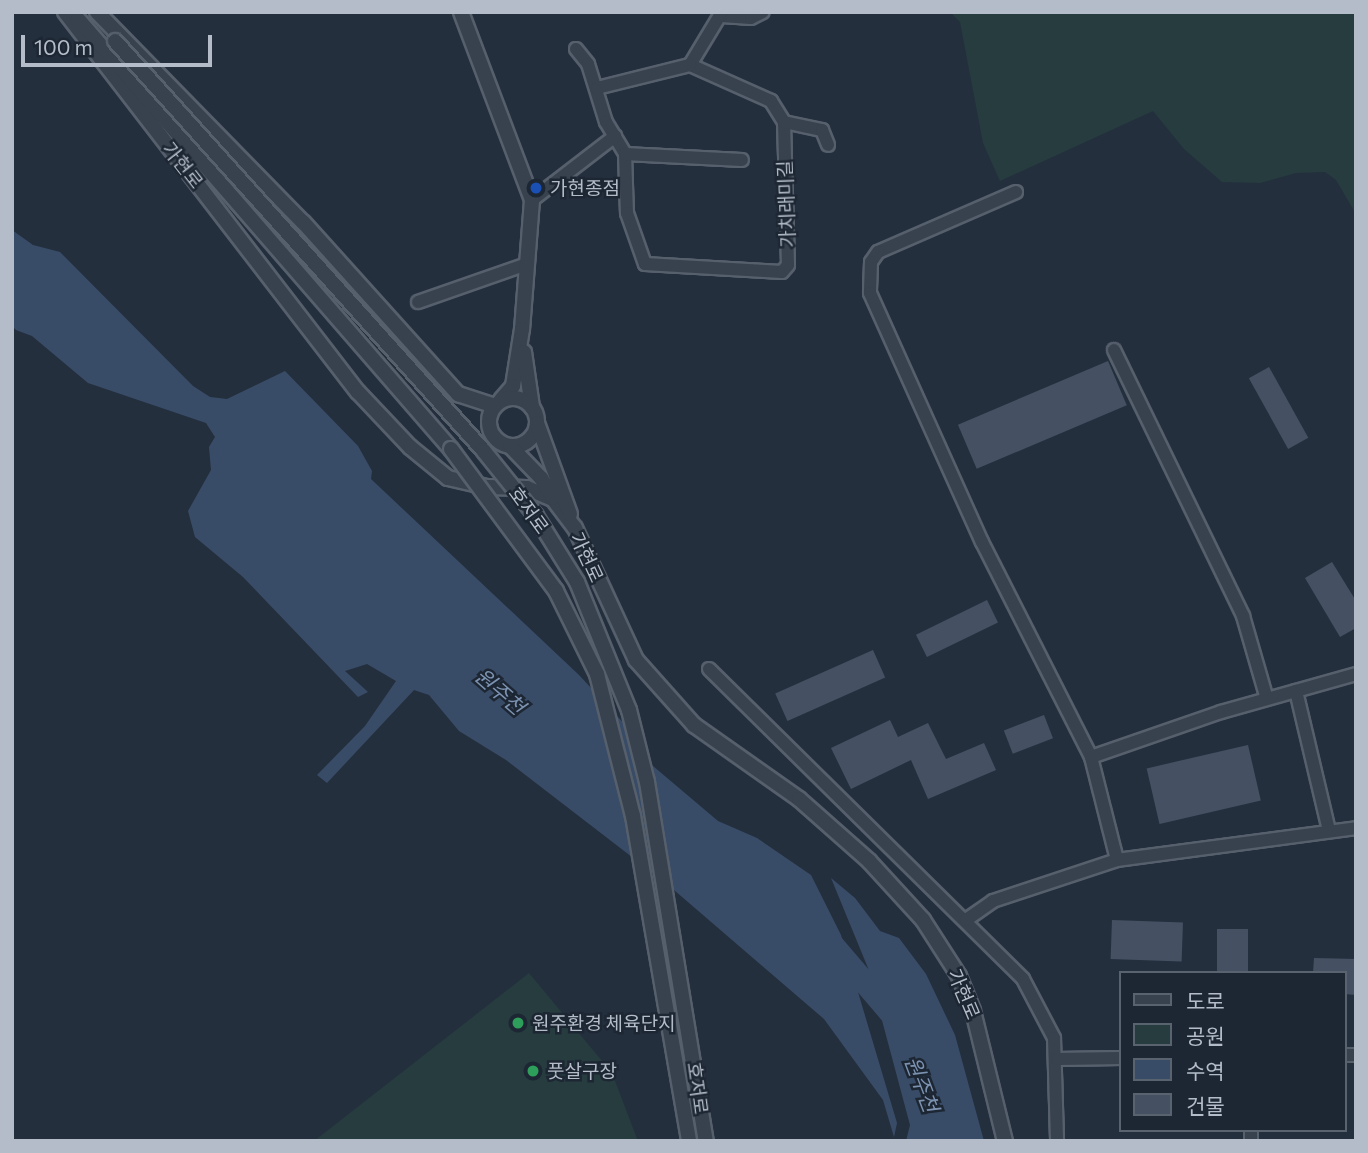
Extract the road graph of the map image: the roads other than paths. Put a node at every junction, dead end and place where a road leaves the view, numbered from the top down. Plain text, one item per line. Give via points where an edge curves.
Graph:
1 (65, 12) edge
2 (72, 12) edge
3 (92, 12) edge
4 (97, 12) edge
5 (461, 12) edge
6 (764, 12) edge
7 (722, 14) edge
8 (104, 38) junction
9 (576, 49) dead end
10 (690, 65) junction
11 (597, 88) junction
12 (784, 122) junction
13 (615, 136) junction
14 (828, 145) dead end
15 (625, 155) junction
16 (742, 160) dead end
17 (1016, 192) dead end
18 (532, 200) junction
19 (527, 264) junction
20 (418, 302) dead end
21 (522, 330) junction
22 (1115, 350) dead end
23 (498, 403) junction
24 (532, 407) junction
25 (537, 423) junction
26 (510, 446) junction
27 (553, 499) junction
28 (575, 528) junction
29 (709, 669) dead end
30 (1356, 674) edge
31 (1296, 691) junction
32 (1267, 699) junction
33 (1091, 757) junction
34 (1356, 828) edge
35 (1329, 831) junction
36 (1117, 860) junction
37 (966, 920) junction
38 (1120, 1058) edge
39 (1057, 1059) junction
40 (688, 1141) edge
41 (706, 1141) edge
42 (1005, 1141) edge
43 (1058, 1141) edge

1 - 8 street, 호저로
2 - 8 street, 호저로
3 - 8 street, 호저로
4 - 8 street, 호저로
5 - 18 street
6 - 7 street via 751,18
7 - 10 street
8 - 23 street via 303,222 458,394
8 - 27 street, 가현로 via 358,392 410,447 448,478 487,487 527,488
8 - 40 street, 호저로, bridge via 451,449 556,591 597,674 633,816
8 - 41 street, 호저로, bridge via 483,450 536,516 577,582 629,710 647,782
9 - 11 street, 가치래미길
10 - 11 street
10 - 12 street via 771,102
11 - 13 street, 가치래미길 via 606,122
12 - 14 street via 822,130
12 - 15 street, 가치래미길 via 788,265 782,272 645,264 627,213
13 - 15 street, 가치래미길
13 - 18 street
15 - 16 street
17 - 33 street via 878,252 871,262 870,293 982,541
18 - 19 street
19 - 20 street
19 - 21 street
21 - 23 street via 513,386
21 - 24 street
22 - 32 street via 1243,616
23 - 24 street via 518,398
23 - 26 street via 488,427 496,440
24 - 25 street
25 - 26 street via 531,438
25 - 28 street
26 - 27 street via 541,478
27 - 28 street, 가현로
28 - 42 street, 가현로 via 636,660 694,724 799,799 869,861 923,920 959,976 973,1011
29 - 37 street
30 - 31 street
31 - 32 street
31 - 35 street
32 - 33 street
33 - 36 street
34 - 35 street
35 - 36 street
36 - 37 street via 993,901
37 - 39 street via 1023,979 1054,1038
38 - 39 street
39 - 43 street

